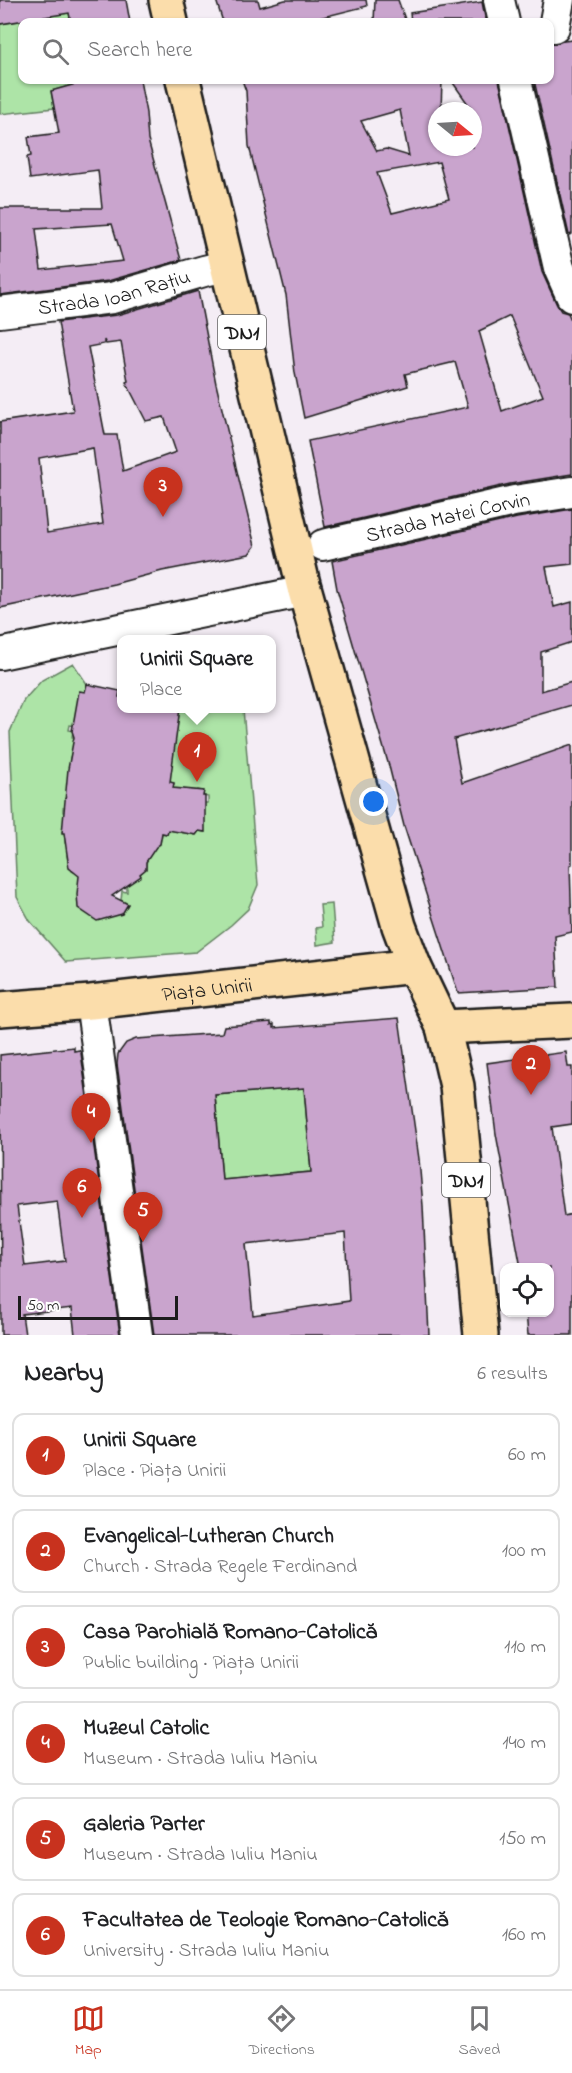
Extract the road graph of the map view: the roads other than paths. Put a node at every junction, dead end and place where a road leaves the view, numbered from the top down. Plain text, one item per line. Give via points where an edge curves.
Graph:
1 (166, 0) edge
2 (499, 0) edge
3 (170, 18) edge
4 (503, 18) edge
5 (184, 84) edge
6 (517, 84) edge
7 (226, 266) junction
8 (572, 297) edge
9 (0, 312) edge
10 (572, 492) edge
11 (323, 545) dead end
12 (304, 587) junction
13 (0, 654) edge
14 (414, 966) junction
15 (91, 1002) junction
16 (0, 1009) edge
17 (572, 1021) edge
18 (443, 1027) junction
19 (137, 1335) edge
20 (481, 1335) edge

1 - 3 main road
2 - 4 street
5 - 7 main road, DN1
6 - 8 street via 559,268
7 - 9 street, Strada Ioan Rațiu via 112,298
7 - 12 main road, DN1
10 - 11 street, Strada Matei Corvin via 514,501
12 - 13 street
12 - 14 main road, DN1 via 399,926
14 - 15 main road, Piața Unirii
14 - 18 main road, DN1
15 - 16 main road, Piața Unirii
15 - 19 street
17 - 18 main road
18 - 20 main road, DN1 via 457,1086

